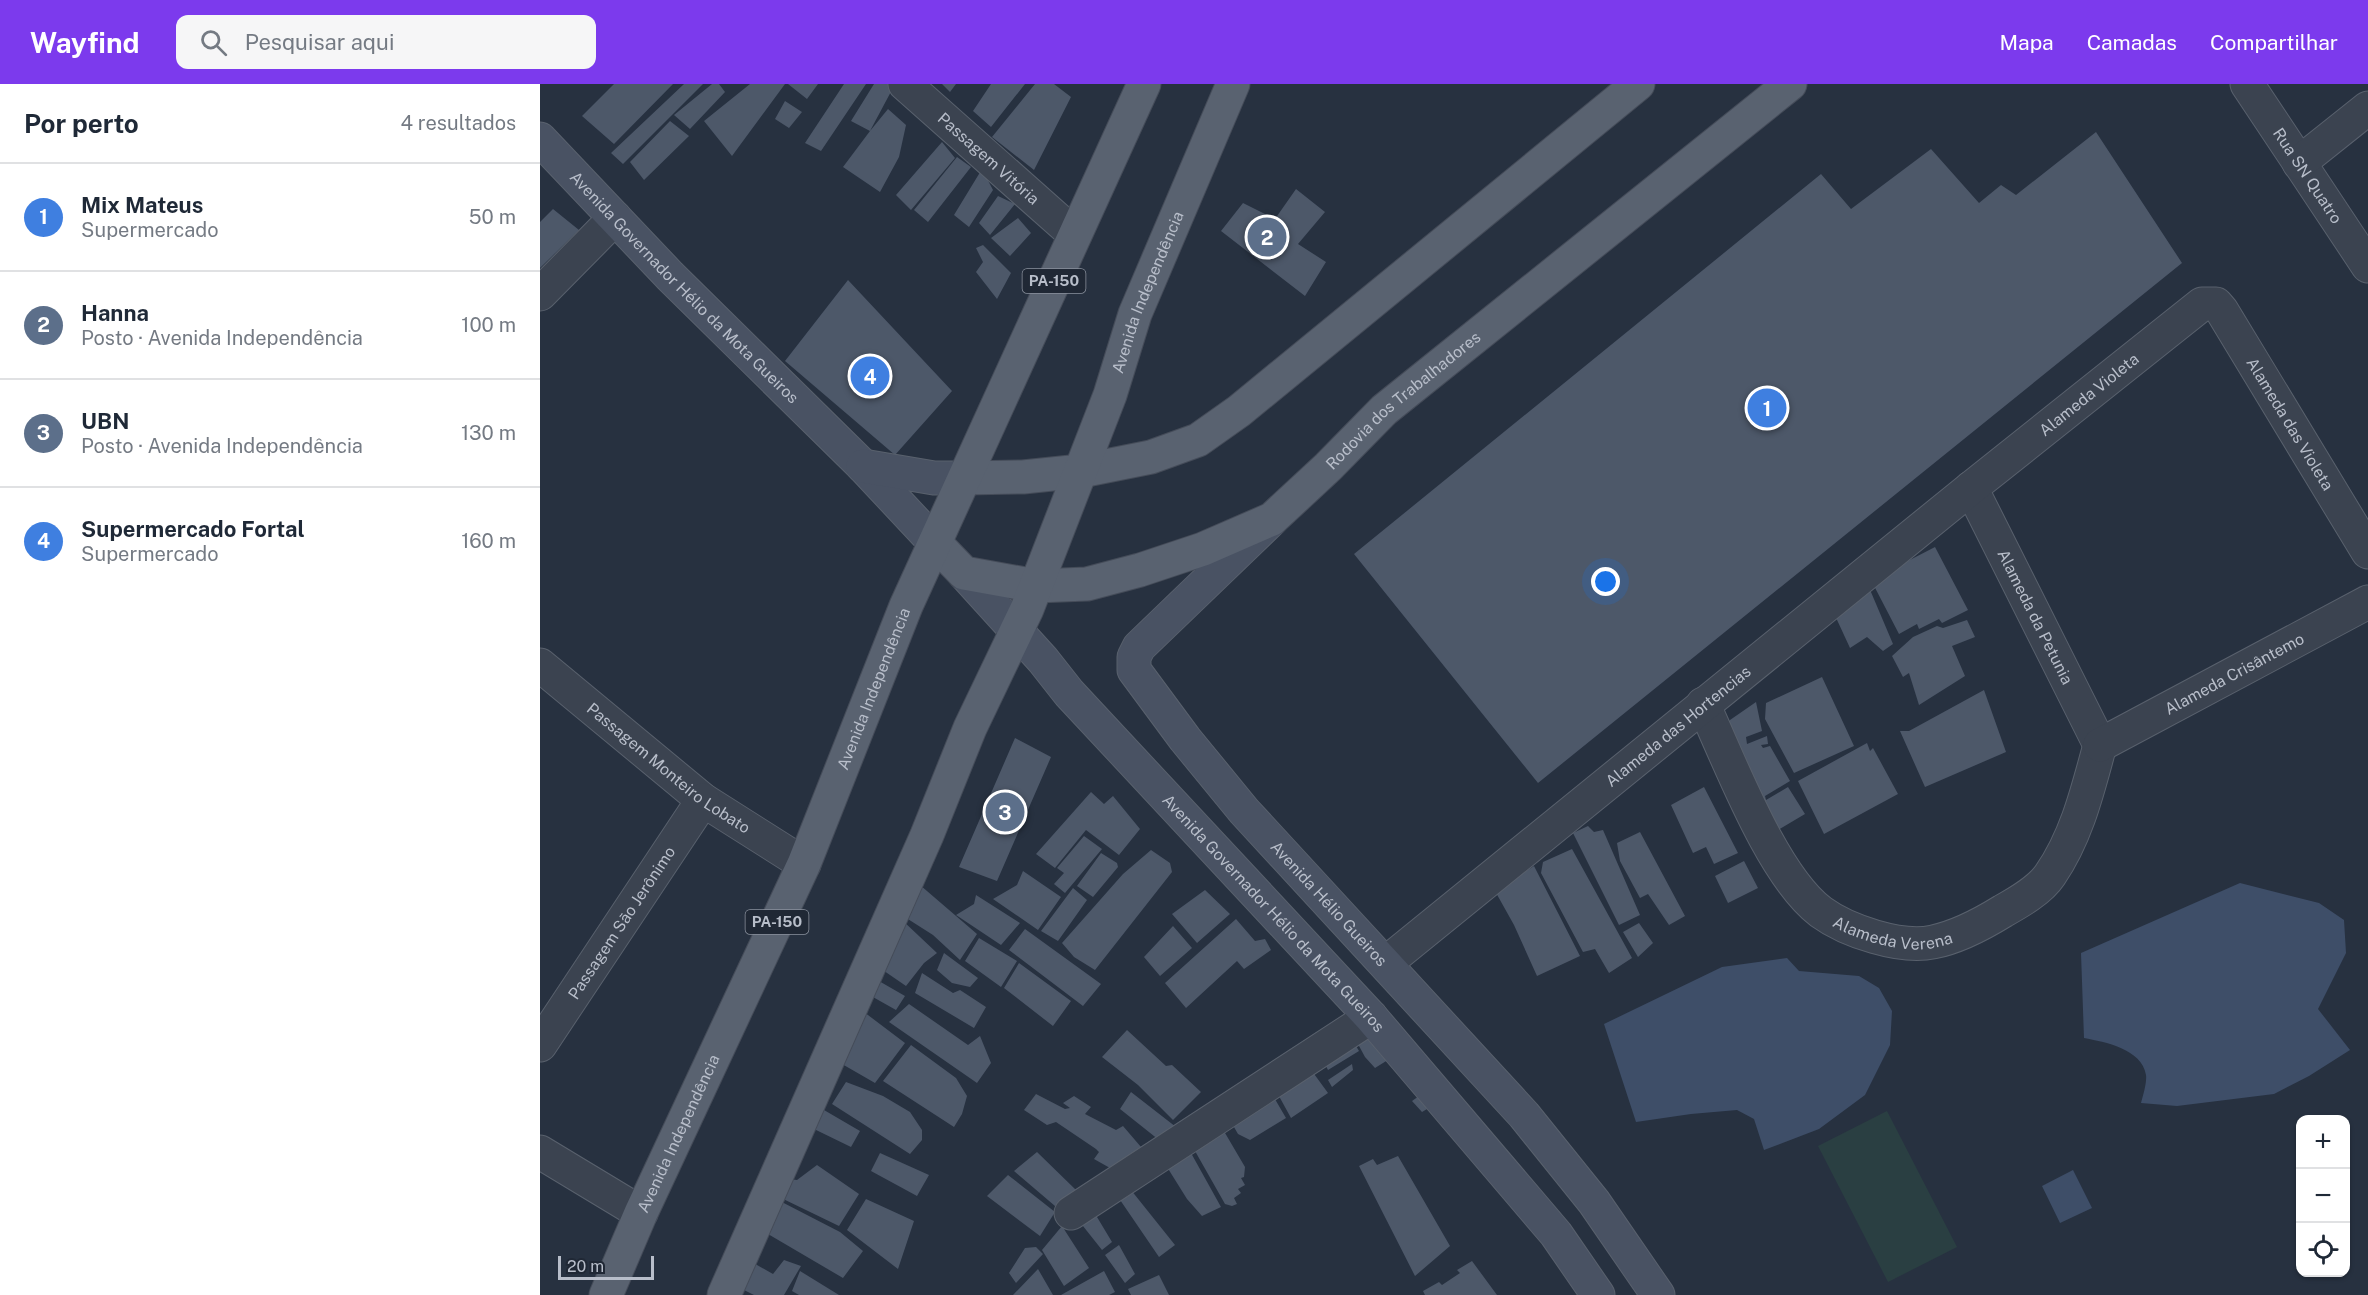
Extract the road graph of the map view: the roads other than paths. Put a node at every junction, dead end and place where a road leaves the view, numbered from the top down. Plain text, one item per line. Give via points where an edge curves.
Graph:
1 (905, 84) edge
2 (1144, 84) edge
3 (1233, 84) edge
4 (1638, 84) edge
5 (1790, 84) edge
6 (2247, 84) edge
7 (2368, 108) edge
8 (540, 139) edge
9 (2299, 163) junction
10 (615, 218) junction
11 (1074, 234) junction
12 (2368, 266) edge
13 (540, 294) edge
14 (2208, 303) joint
15 (863, 466) junction
16 (1081, 471) junction
17 (965, 478) junction
18 (1971, 488) junction
19 (1272, 519) junction
20 (936, 544) junction
21 (2368, 552) edge
22 (964, 573) junction
23 (1036, 586) junction
24 (2368, 602) edge
25 (1018, 632) junction
26 (540, 665) edge
27 (1703, 704) junction
28 (2100, 744) junction
29 (703, 800) junction
30 (804, 864) junction
31 (1386, 963) junction
32 (1371, 1017) junction
33 (540, 1045) edge
34 (540, 1152) edge
35 (641, 1213) junction
36 (1071, 1213) dead end
37 (606, 1295) edge
38 (724, 1295) edge
39 (1598, 1295) edge
40 (1658, 1295) edge

1 - 11 street, Passagem Vitória
2 - 11 main road, Avenida Independência / PA-150
3 - 16 main road, Avenida Independência via 1135,314
4 - 16 main road via 1207,434 1150,458
5 - 19 main road, Rodovia dos Trabalhadores via 1384,410
6 - 9 street, Rua SN Quatro
7 - 9 street
8 - 10 main road, Avenida Governador Hélio da Mota Gueiros
9 - 12 street, Rua SN Quatro
10 - 13 street
10 - 15 main road, Avenida Governador Hélio da Mota Gueiros
11 - 17 main road, Avenida Independência / PA-150
14 - 18 street, Alameda Violeta via 2194,308
14 - 21 street, Alameda das Violeta via 2216,304 2222,311
15 - 17 main road via 934,478
15 - 20 main road
16 - 17 main road
16 - 23 main road, Avenida Independência
17 - 20 main road, Avenida Independência / PA-150
18 - 27 street, Alameda das Hortencias
18 - 28 street, Alameda da Petunia
19 - 23 main road, Rodovia dos Trabalhadores via 1203,549 1140,570 1087,584
19 - 31 main road, Avenida Hélio Gueiros via 1139,647 1134,670 1244,811
20 - 22 main road, Avenida Governador Hélio da Mota Gueiros
20 - 30 main road, Avenida Independência / PA-150 via 906,606
22 - 23 main road, Rodovia dos Trabalhadores
22 - 25 main road, Avenida Governador Hélio da Mota Gueiros
23 - 25 main road, Avenida Independência
24 - 28 street, Alameda Crisântemo
25 - 32 main road, Avenida Governador Hélio da Mota Gueiros via 1077,702
25 - 38 main road, Avenida Independência via 970,728 927,835
26 - 29 street, Passagem Monteiro Lobato
27 - 28 street, Alameda Verena via 1767,840 1794,884 1821,912 1854,930 1896,942 1932,942 1977,927 2019,902 2049,877 2070,840
27 - 31 street, Alameda das Hortencias
29 - 30 street, Passagem Monteiro Lobato
29 - 33 street, Passagem São Jerônimo
30 - 35 main road, Avenida Independência / PA-150
31 - 40 main road, Avenida Hélio Gueiros via 1524,1115 1594,1202
32 - 36 street
32 - 39 main road, Avenida Governador Hélio da Mota Gueiros via 1556,1234
34 - 35 street
35 - 37 main road, Avenida Independência / PA-150

